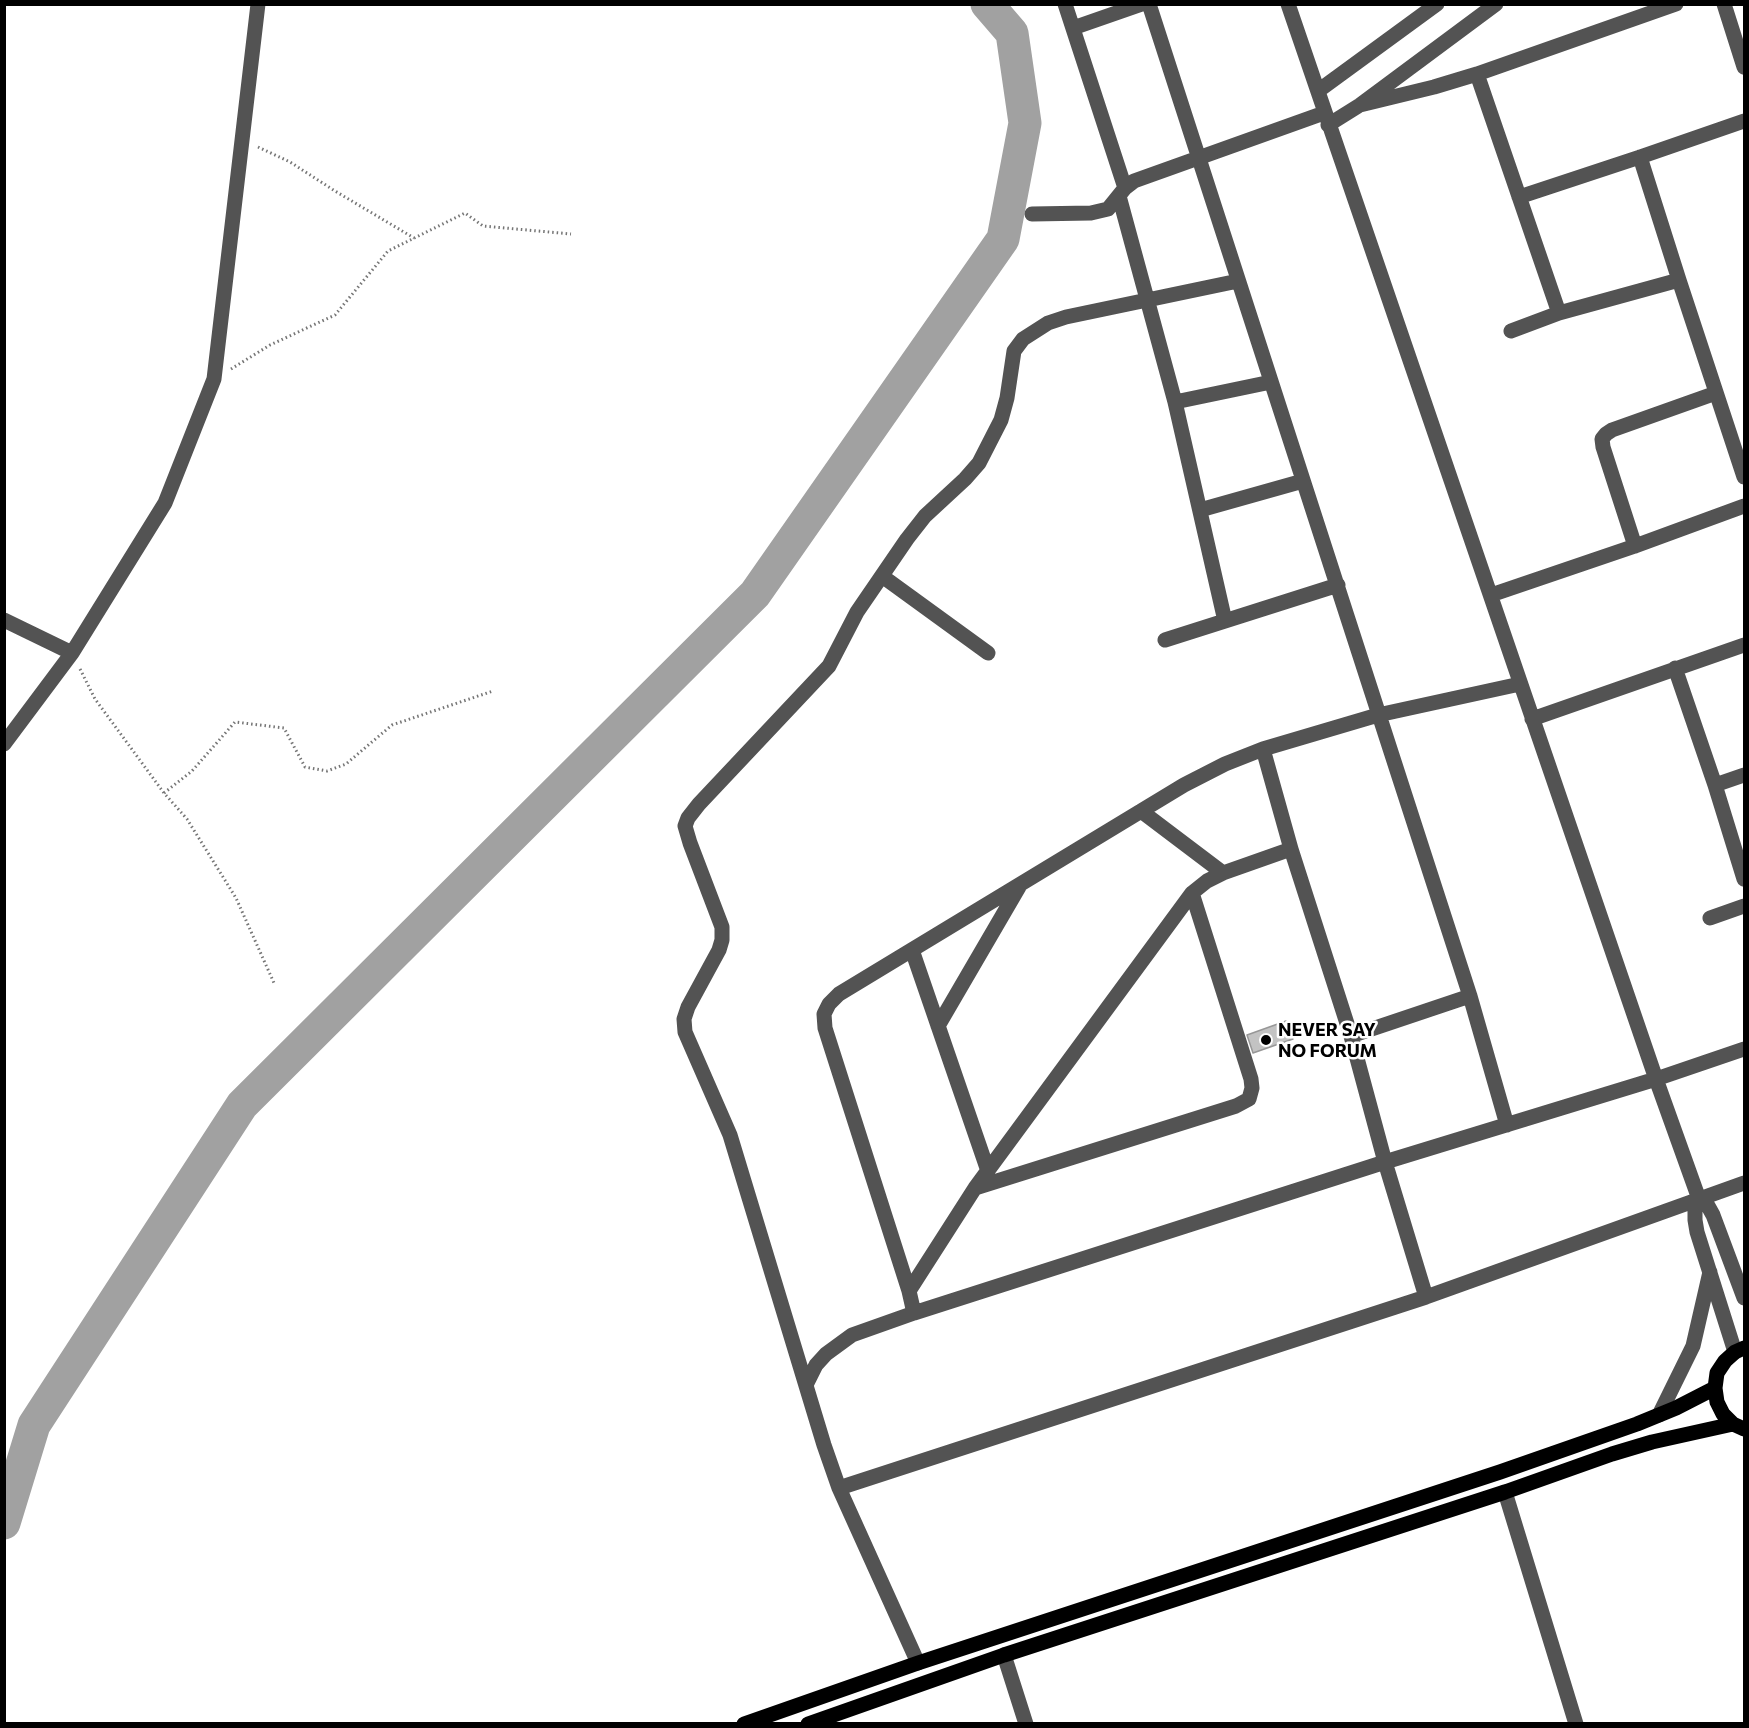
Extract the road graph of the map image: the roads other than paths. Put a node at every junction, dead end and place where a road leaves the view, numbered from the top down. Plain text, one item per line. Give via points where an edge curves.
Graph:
1 (258, 4) edge
2 (1065, 4) edge
3 (1142, 4) edge
4 (1149, 4) edge
5 (1288, 4) edge
6 (1437, 4) edge
7 (1496, 4) edge
8 (1676, 4) edge
9 (1724, 4) edge
10 (1073, 28) junction
11 (1744, 67) edge
12 (1477, 74) junction
13 (1318, 91) junction
14 (1360, 105) junction
15 (1326, 119) junction
16 (1744, 121) edge
17 (1640, 158) junction
18 (1199, 159) junction
19 (1122, 192) junction
20 (1519, 197) junction
21 (1032, 214) dead end
22 (1679, 279) junction
23 (1238, 281) junction
24 (1148, 300) junction
25 (1559, 313) junction
26 (1510, 331) dead end
27 (1271, 382) junction
28 (1716, 393) junction
29 (1175, 402) junction
30 (1744, 477) edge
31 (1303, 481) junction
32 (1744, 506) edge
33 (1200, 510) junction
34 (1635, 546) junction
35 (882, 576) junction
36 (1338, 585) junction
37 (1491, 595) junction
38 (4, 620) edge
39 (1224, 621) junction
40 (1165, 640) dead end
41 (1744, 645) edge
42 (72, 653) junction
43 (988, 653) dead end
44 (1675, 668) junction
45 (1520, 684) junction
46 (1378, 715) junction
47 (1533, 719) junction
48 (4, 744) edge
49 (1263, 749) junction
50 (1744, 775) edge
51 (1715, 785) junction
52 (1141, 811) junction
53 (1291, 849) junction
54 (1223, 873) junction
55 (1744, 879) edge
56 (1021, 884) junction
57 (1192, 893) junction
58 (1744, 906) edge
59 (1710, 918) dead end
60 (912, 950) junction
61 (1470, 996) junction
62 (938, 1026) junction
63 (1351, 1036) junction
64 (1744, 1049) edge
65 (1656, 1079) junction
66 (1507, 1125) junction
67 (1385, 1162) junction
68 (988, 1171) junction
69 (1744, 1183) edge
70 (975, 1188) junction
71 (1700, 1199) junction
72 (1710, 1272) junction
73 (909, 1291) junction
74 (1744, 1295) edge
75 (1426, 1297) junction
76 (914, 1313) junction
77 (1740, 1350) edge
78 (807, 1383) junction
79 (1715, 1388) junction
80 (1659, 1415) junction
81 (1739, 1427) edge
82 (839, 1488) junction
83 (1505, 1492) junction
84 (1004, 1655) junction
85 (918, 1663) junction
86 (744, 1724) edge
87 (808, 1724) edge
88 (1026, 1724) edge
89 (1576, 1724) edge

1 - 42 street via 214,379 165,503
2 - 10 street
3 - 10 street
4 - 18 street
5 - 13 street
6 - 13 street
7 - 14 street
8 - 12 street
9 - 11 street
10 - 19 street
12 - 14 street
12 - 20 street
13 - 15 street
14 - 15 street
15 - 18 street
15 - 37 street
16 - 17 street
17 - 20 street
17 - 22 street
18 - 19 street via 1134,181
18 - 23 street
19 - 21 street via 1107,209 1100,211
19 - 24 street
20 - 25 street
22 - 25 street
22 - 28 street
23 - 24 street
23 - 27 street
24 - 29 street
24 - 35 street via 1066,317 1023,339 1014,351 1001,420 978,463 926,516
25 - 26 street
27 - 29 street
27 - 31 street
28 - 30 street
28 - 34 street via 1612,430 1602,439
29 - 33 street
31 - 33 street
31 - 36 street
32 - 34 street
33 - 39 street
34 - 37 street
35 - 43 street
35 - 78 street via 857,612 829,666 699,804 685,826 722,933 719,950 688,1007 685,1032 730,1135
36 - 39 street
36 - 46 street
37 - 45 street
38 - 42 street
39 - 40 street
41 - 44 street
42 - 48 street
44 - 47 street
44 - 51 street
45 - 46 street
45 - 47 street
46 - 49 street
46 - 61 street
47 - 65 street
49 - 52 street via 1225,764
49 - 53 street
50 - 51 street
51 - 55 street
52 - 54 street
52 - 56 street
53 - 54 street
53 - 63 street
54 - 57 street
56 - 60 street
56 - 62 street
57 - 68 street
57 - 70 street via 1251,1079 1249,1100
58 - 59 street
60 - 62 street
60 - 73 street via 839,994 824,1014 825,1028
61 - 63 street
61 - 66 street
62 - 68 street
63 - 67 street
64 - 65 street
65 - 66 street
65 - 71 street
66 - 67 street
67 - 75 street
67 - 76 street
68 - 70 street
69 - 71 street
70 - 73 street
71 - 72 street via 1695,1220
71 - 74 street via 1713,1215
71 - 75 street
72 - 77 street
72 - 80 street via 1694,1346
73 - 76 street
75 - 82 street
76 - 78 street via 852,1335 816,1365
77 - 79 main road via 1725,1361
78 - 82 street
79 - 80 main road
79 - 81 main road via 1723,1414
80 - 85 main road via 1500,1472
81 - 83 main road via 1652,1442
82 - 85 street
83 - 84 main road
83 - 89 street
84 - 87 main road
84 - 88 street
85 - 86 main road

